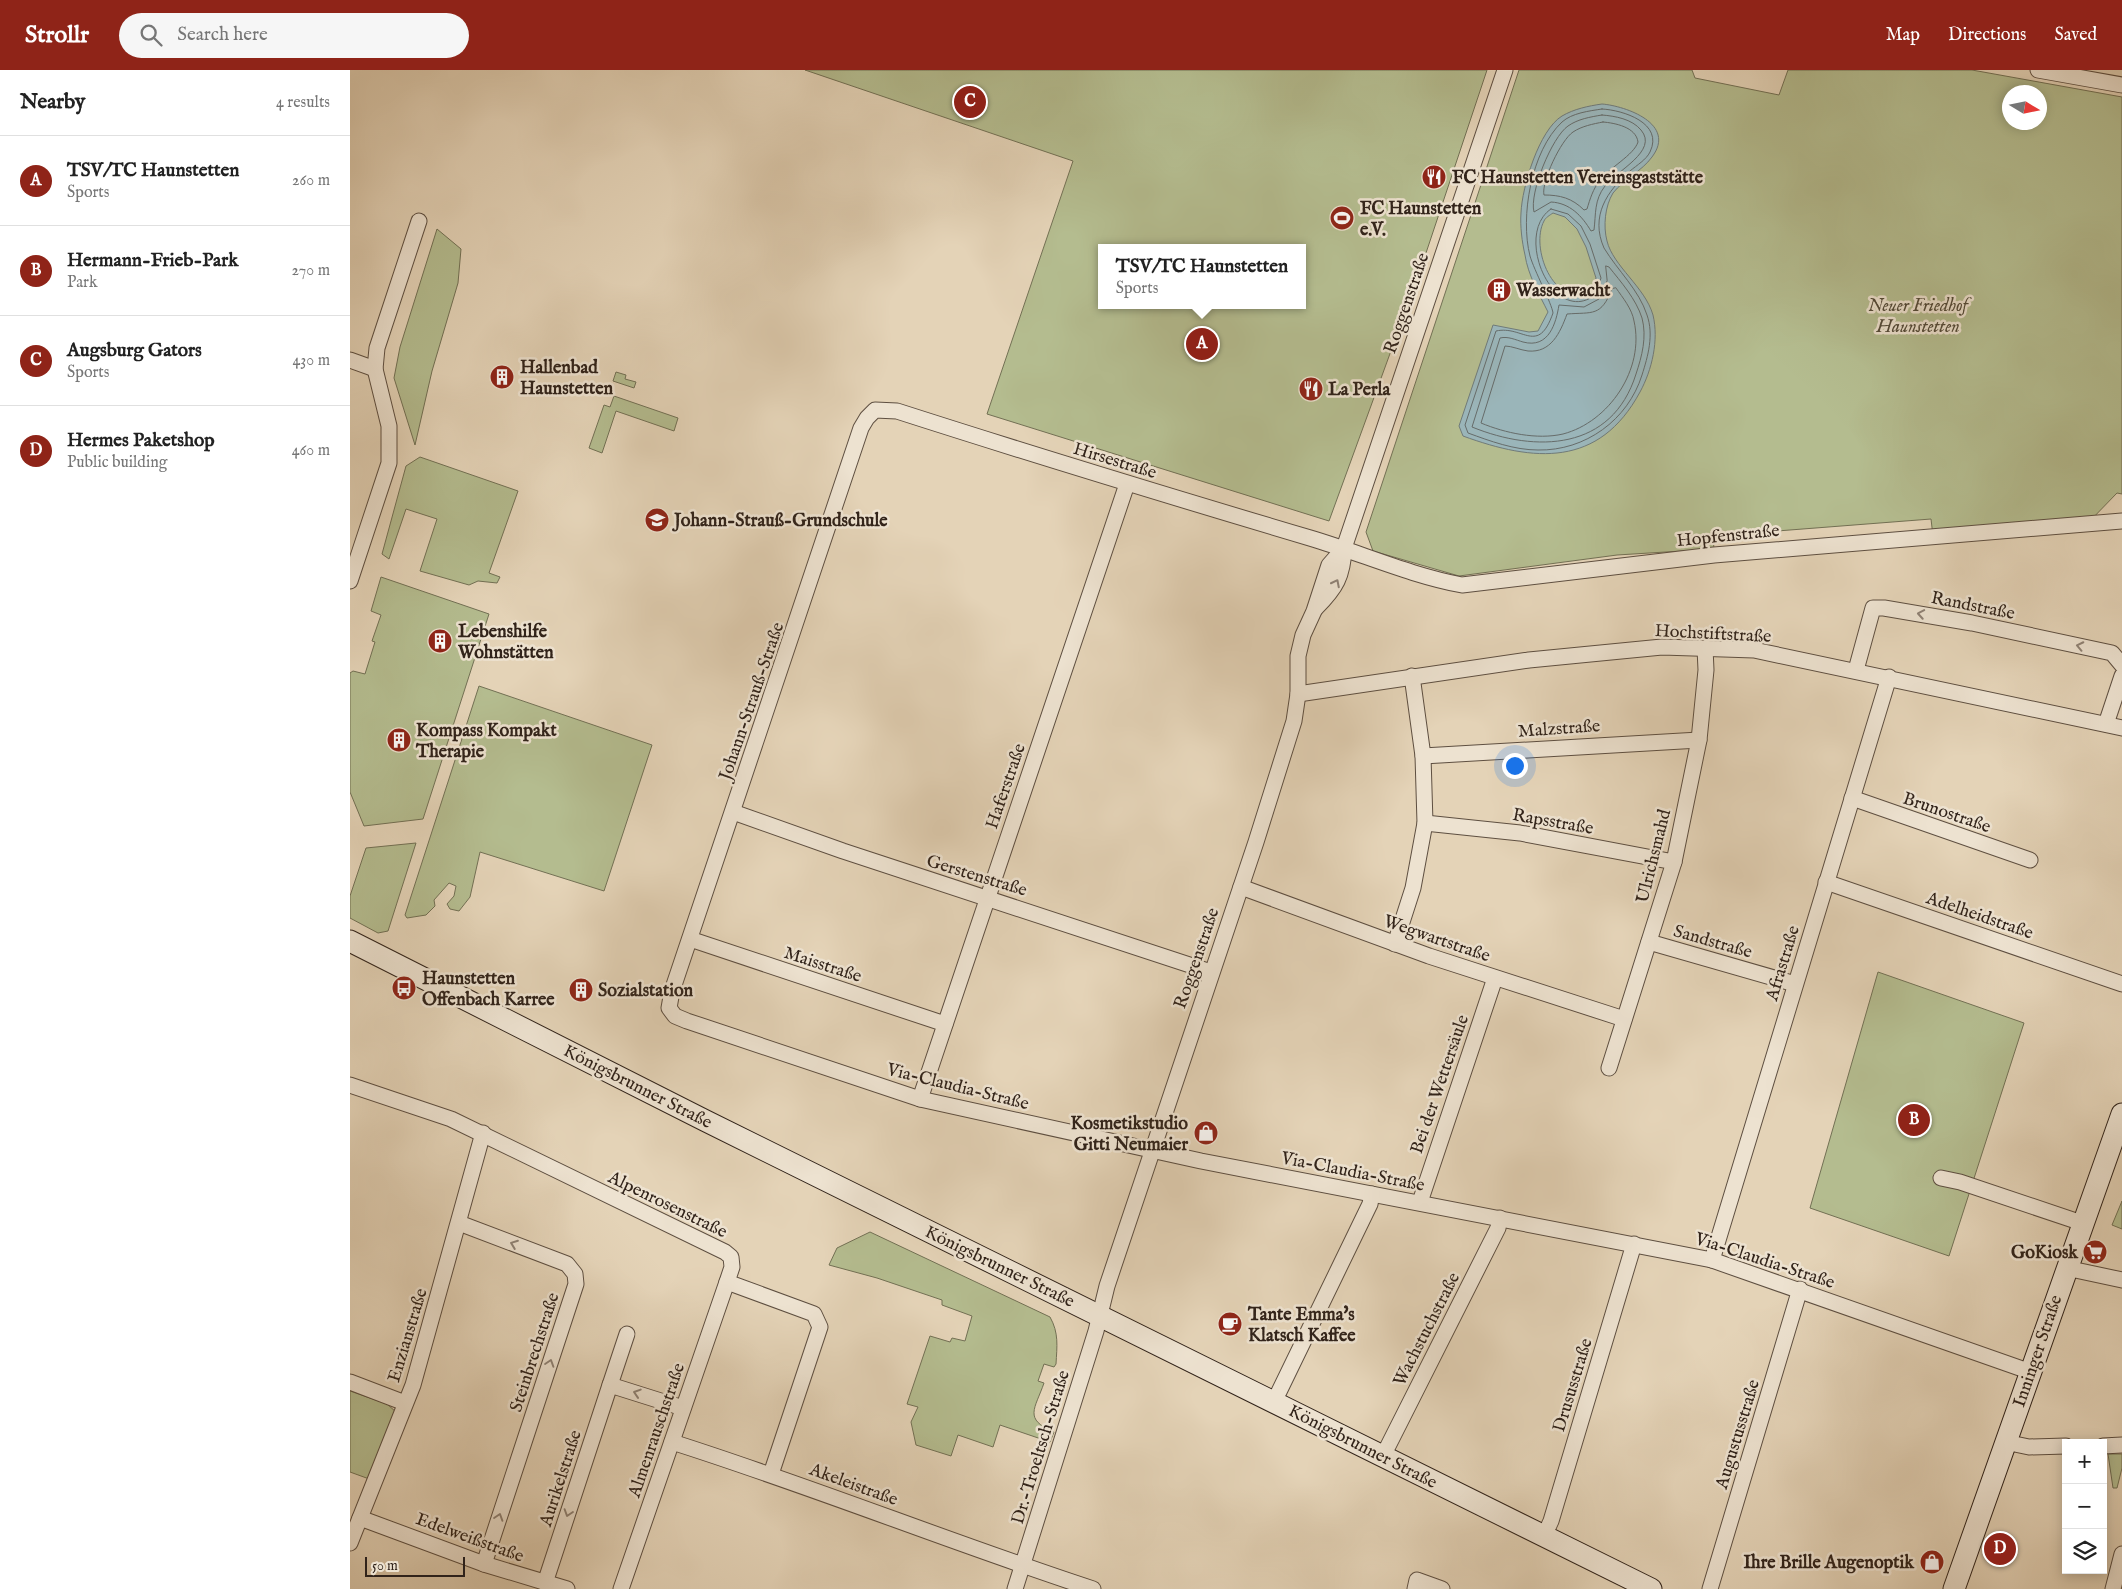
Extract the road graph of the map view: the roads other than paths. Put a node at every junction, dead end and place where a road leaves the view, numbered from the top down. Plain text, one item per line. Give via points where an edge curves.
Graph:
1 (1505, 70) edge
2 (2038, 70) edge
3 (2122, 85) edge
4 (419, 221) dead end
5 (350, 360) edge
6 (375, 370) junction
7 (875, 410) joint
8 (1127, 484) junction
9 (2122, 522) edge
10 (1344, 548) junction
11 (350, 581) edge
12 (1705, 648) junction
13 (2122, 665) edge
14 (1856, 670) junction
15 (1412, 676) junction
16 (2122, 676) edge
17 (1888, 677) junction
18 (1298, 694) junction
19 (2106, 724) junction
20 (2122, 728) edge
21 (1698, 740) junction
22 (1423, 756) junction
23 (1852, 798) junction
24 (733, 812) junction
25 (1425, 824) junction
26 (2030, 860) dead end
27 (1674, 862) junction
28 (1826, 882) junction
29 (1240, 887) junction
30 (987, 898) junction
31 (690, 939) junction
32 (350, 941) edge
33 (1649, 942) junction
34 (1395, 944) junction
35 (1211, 972) junction
36 (1495, 978) junction
37 (1795, 984) junction
38 (2122, 984) edge
39 (669, 1008) joint
40 (1624, 1019) junction
41 (945, 1024) junction
42 (1609, 1068) dead end
43 (350, 1085) edge
44 (920, 1099) junction
45 (2122, 1114) edge
46 (484, 1133) junction
47 (1153, 1150) junction
48 (1941, 1178) dead end
49 (1372, 1194) junction
50 (1420, 1202) junction
51 (1500, 1218) junction
52 (459, 1223) junction
53 (2082, 1223) junction
54 (1634, 1244) junction
55 (1712, 1260) junction
56 (2066, 1268) junction
57 (2122, 1280) edge
58 (727, 1282) junction
59 (1800, 1289) junction
60 (1100, 1315) junction
61 (627, 1334) dead end
62 (2031, 1372) junction
63 (350, 1382) edge
64 (610, 1385) junction
65 (1274, 1402) junction
66 (405, 1403) junction
67 (683, 1408) junction
68 (672, 1442) junction
69 (2005, 1442) junction
70 (2122, 1445) edge
71 (2062, 1446) edge
72 (2107, 1446) edge
73 (1383, 1456) junction
74 (771, 1474) junction
75 (360, 1518) junction
76 (1544, 1536) junction
77 (350, 1543) edge
78 (2122, 1554) edge
79 (484, 1564) junction
80 (1022, 1566) junction
81 (545, 1583) junction
82 (567, 1589) edge
83 (621, 1589) edge
84 (1015, 1589) edge
85 (1092, 1589) edge
86 (1415, 1589) edge
87 (1442, 1589) edge
88 (1652, 1589) edge
89 (1710, 1589) edge
90 (1954, 1589) edge
91 (2113, 1589) edge

1 - 10 street, Roggenstraße
2 - 3 street
4 - 6 street via 382,328
5 - 6 street
6 - 11 street via 389,426 389,463
7 - 8 street, Hirsestraße via 897,411
7 - 24 street, Johann-Strauß-Straße via 861,428
8 - 10 street, Hirsestraße
8 - 30 street, Haferstraße
9 - 10 street, Hopfenstraße via 1714,555 1462,585 1429,579
10 - 18 street, Roggenstraße via 1329,565 1303,635 1298,656
12 - 14 street, Hochstiftstraße via 1754,650
12 - 15 street, Hochstiftstraße via 1662,647
12 - 21 street, Ulrichsmahd via 1706,670
13 -> 14 street, Randstraße via 2112,653 1972,623 1872,608
14 - 17 street, Hochstiftstraße
15 - 18 street, Hochstiftstraße
15 - 22 street
16 - 19 street
17 - 19 street, Hochstiftstraße
17 - 23 street, Afrastraße
18 - 29 street, Roggenstraße via 1294,721
19 - 20 street, Hochstiftstraße
21 - 22 street, Malzstraße
21 - 27 street, Ulrichsmahd
22 - 25 street
23 - 26 street, Brunostraße
23 - 28 street, Afrastraße
24 - 30 street, Gerstenstraße
24 - 31 street, Johann-Strauß-Straße
25 - 27 street, Rapsstraße via 1520,833
25 - 34 street via 1413,888
27 - 33 street, Ulrichsmahd
28 - 37 street, Afrastraße
28 - 38 street, Adelheidstraße
29 - 34 street, Wegwartstraße
29 - 35 street, Roggenstraße
30 - 35 street, Gerstenstraße
30 - 41 street, Haferstraße
31 - 39 street, Johann-Strauß-Straße
31 - 41 street, Maisstraße
32 - 60 main road, Königsbrunner Straße
33 - 37 street, Sandstraße
33 - 40 street, Ulrichsmahd
34 - 36 street, Wegwartstraße
35 - 47 street, Roggenstraße
36 - 40 street, Wegwartstraße
36 - 50 street, Bei der Wettersäule
37 - 55 street, Afrastraße
39 - 44 street, Via-Claudia-Straße via 687,1021
40 - 42 street, Ulrichsmahd
41 - 44 street, Haferstraße
43 - 46 street, Alpenrosenstraße
44 - 47 street, Via-Claudia-Straße
45 - 53 main road, Inninger Straße
46 - 52 street, Enzianstraße
46 - 58 street, Alpenrosenstraße via 724,1252 731,1257 732,1267
47 - 49 street, Via-Claudia-Straße
47 - 60 street, Roggenstraße
48 - 53 street
49 - 50 street, Via-Claudia-Straße
49 - 65 street
50 - 51 street, Via-Claudia-Straße
51 - 54 street, Via-Claudia-Straße
51 - 73 street, Wachstuchstraße via 1498,1228
52 - 66 street, Enzianstraße
79 -> 52 street, Steinbrechstraße via 576,1284 575,1274 567,1264
53 - 56 main road, Inninger Straße
54 - 55 street, Via-Claudia-Straße
54 - 76 street, Drususstraße
55 - 59 street, Via-Claudia-Straße
56 - 57 street
56 - 62 main road, Inninger Straße
58 - 67 street, Almenrauschstraße
58 - 74 street via 814,1314 820,1327
59 - 62 street, Via-Claudia-Straße
59 - 89 street, Augustusstraße
60 - 65 main road, Königsbrunner Straße
60 - 80 street, Dr.-Troeltsch-Straße
61 - 64 street, Aurikelstraße
62 - 69 main road, Inninger Straße
63 - 66 street
67 -> 64 street
64 -> 81 street, Aurikelstraße
65 - 73 main road, Königsbrunner Straße
66 - 75 street, Enzianstraße
67 - 68 street, Almenrauschstraße
68 - 74 street, Akeleistraße
68 - 83 street, Almenrauschstraße
69 - 71 street via 2029,1447
69 - 90 main road, Inninger Straße
70 - 72 street
73 - 76 main road, Königsbrunner Straße
74 - 80 street, Akeleistraße
75 - 77 street, Enzianstraße
75 - 79 street, Edelweißstraße
76 - 88 main road, Königsbrunner Straße
78 - 91 street
79 - 81 street, Edelweißstraße
80 - 84 street, Dr.-Troeltsch-Straße
80 - 85 street, Akeleistraße
81 - 82 street, Edelweißstraße
86 - 87 street via 1418,1580

